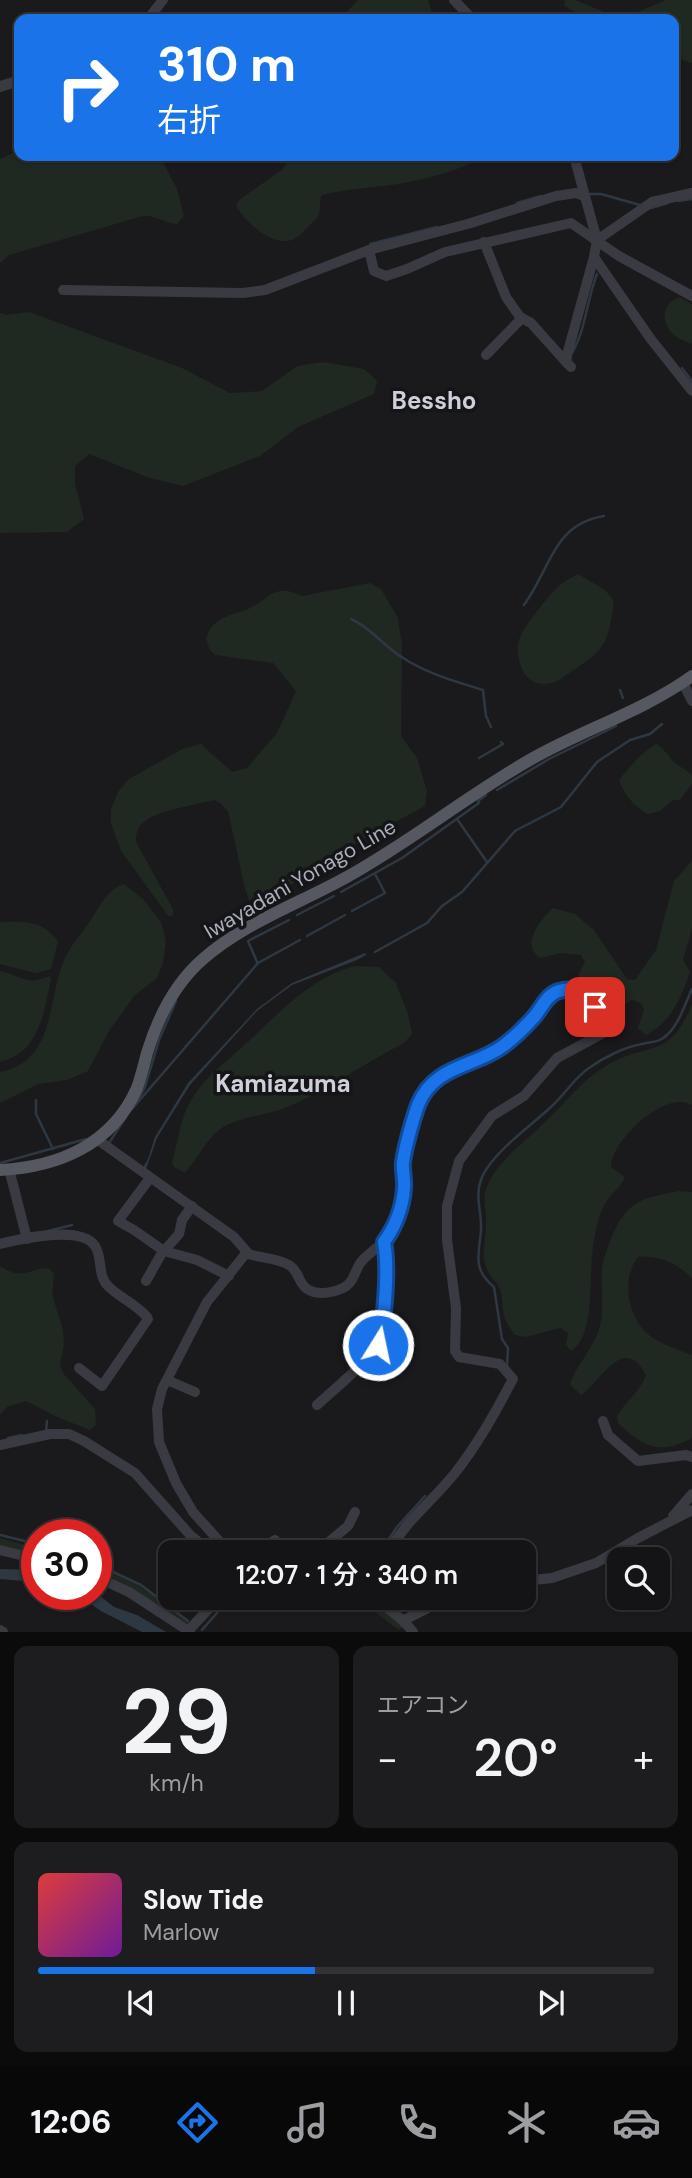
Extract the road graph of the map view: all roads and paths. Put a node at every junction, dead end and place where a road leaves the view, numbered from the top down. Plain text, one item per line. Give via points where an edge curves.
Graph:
1 (163, 0) edge
2 (454, 0) edge
3 (152, 14) edge
4 (467, 14) edge
5 (575, 161) edge
6 (692, 193) edge
7 (584, 196) junction
8 (597, 240) junction
9 (484, 242) junction
10 (369, 250) junction
11 (594, 257) junction
12 (63, 290) dead end
13 (692, 296) edge
14 (522, 318) junction
15 (486, 355) dead end
16 (692, 391) edge
17 (688, 680) edge
18 (692, 701) edge
19 (99, 1140) junction
20 (5, 1170) edge
21 (150, 1178) junction
22 (192, 1206) junction
23 (27, 1239) junction
24 (384, 1242) junction
25 (0, 1244) edge
26 (164, 1251) junction
27 (247, 1254) junction
28 (229, 1276) junction
29 (146, 1281) dead end
30 (79, 1368) dead end
31 (167, 1380) junction
32 (195, 1392) dead end
33 (317, 1405) dead end
34 (603, 1422) dead end
35 (0, 1446) edge
36 (692, 1457) edge
37 (692, 1494) edge
38 (692, 1510) edge
39 (355, 1512) dead end
40 (665, 1523) junction
41 (196, 1540) edge
42 (218, 1540) edge
43 (332, 1540) edge
44 (396, 1540) edge
45 (0, 1550) edge
46 (21, 1555) edge
47 (536, 1580) edge
48 (112, 1584) edge
49 (208, 1610) edge
50 (388, 1610) edge
51 (424, 1610) edge
52 (404, 1620) junction
53 (188, 1631) edge
54 (413, 1632) edge

1 - 3 street
2 - 4 street
5 - 7 street
6 - 8 street via 652,202
7 - 8 street
7 - 10 street via 556,196
8 - 9 street via 567,223
8 - 11 street
8 - 13 street
9 - 10 street via 445,251 386,276 374,271
9 - 14 street via 506,297
10 - 12 street via 256,292
11 - 14 street via 569,364
11 - 16 street
14 - 15 street
17 - 18 street
17 - 19 main road, Iwayadani Yonago Line via 529,760 380,858 221,944 183,979 168,1000 137,1087
19 - 20 main road, Iwayadani Yonago Line via 52,1163
19 - 21 street
20 - 23 street
21 - 22 street
21 - 26 street via 118,1221
22 - 26 street via 182,1220 184,1236
22 - 27 street via 234,1237
23 - 25 street
23 - 30 street via 60,1234 90,1241 96,1246 99,1270 107,1285 148,1319 102,1386
24 - 27 street via 362,1262 349,1284 317,1293 306,1289 287,1264
24 - 33 street via 384,1315 378,1345
24 - 44 street via 400,1208 404,1160 418,1105 427,1090 458,1065 496,1051 557,991 582,992 611,1028 557,1058 524,1096 492,1116 459,1161 447,1206 455,1350 459,1357 500,1364 513,1378 457,1471
26 - 28 street
26 - 29 street
27 - 28 street
28 - 31 street via 207,1302
31 - 32 street
31 - 42 street via 157,1409 163,1455 193,1512
34 - 36 street via 608,1434 638,1461
35 - 41 street via 50,1434 69,1434 84,1441 135,1473
37 - 40 street
38 - 40 street
39 - 43 street
40 - 47 street via 596,1563
45 - 46 street
48 - 53 street
49 - 53 street
50 - 52 street
51 - 52 street
52 - 54 street

